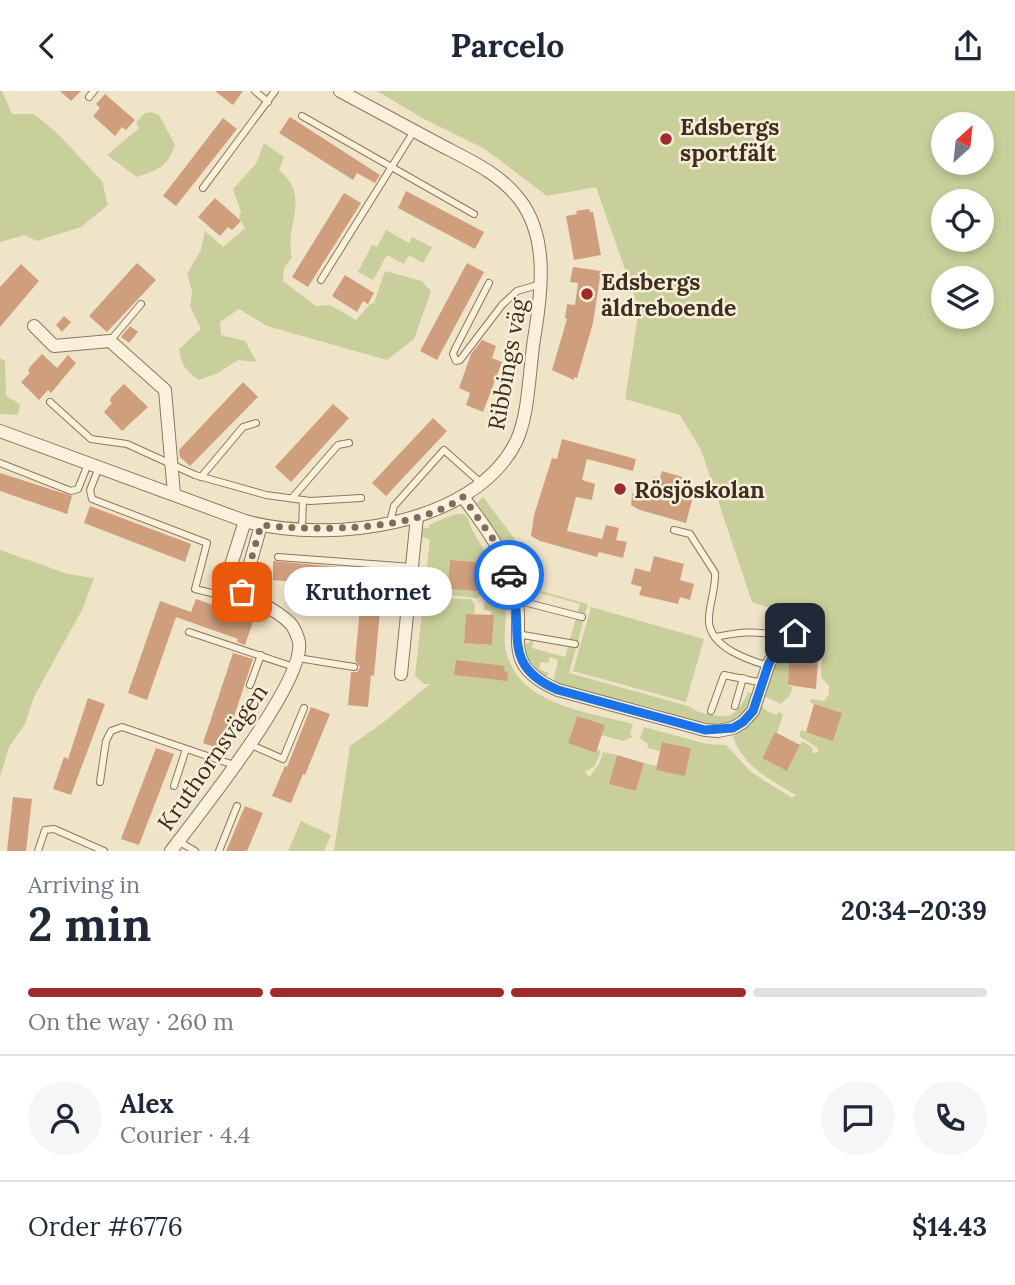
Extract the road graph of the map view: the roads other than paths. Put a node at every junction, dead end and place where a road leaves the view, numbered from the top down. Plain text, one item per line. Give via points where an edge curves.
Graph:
1 (255, 91) edge
2 (275, 91) edge
3 (340, 91) edge
4 (268, 102) junction
5 (302, 116) dead end
6 (414, 131) junction
7 (391, 168) junction
8 (203, 188) dead end
9 (474, 214) dead end
10 (321, 280) dead end
11 (489, 283) dead end
12 (541, 284) junction
13 (141, 304) dead end
14 (34, 326) dead end
15 (110, 341) junction
16 (50, 402) dead end
17 (256, 423) dead end
18 (0, 431) edge
19 (349, 443) dead end
20 (0, 463) edge
21 (94, 465) junction
22 (172, 465) junction
23 (201, 477) junction
24 (482, 484) junction
25 (174, 494) junction
26 (463, 497) junction
27 (292, 498) junction
28 (361, 498) dead end
29 (303, 500) junction
30 (417, 517) junction
31 (245, 521) junction
32 (390, 522) junction
33 (261, 525) junction
34 (302, 529) junction
35 (674, 530) dead end
36 (278, 557) dead end
37 (412, 567) junction
38 (238, 591) junction
39 (516, 600) junction
40 (582, 617) dead end
41 (190, 632) dead end
42 (517, 634) junction
43 (774, 635) junction
44 (715, 637) junction
45 (575, 644) dead end
46 (261, 655) junction
47 (771, 661) junction
48 (296, 662) junction
49 (354, 667) dead end
50 (401, 674) dead end
51 (743, 678) junction
52 (763, 683) junction
53 (250, 685) dead end
54 (734, 706) dead end
55 (304, 708) dead end
56 (711, 711) dead end
57 (249, 744) junction
58 (186, 748) junction
59 (234, 765) junction
60 (100, 782) dead end
61 (174, 786) dead end
62 (237, 806) dead end
63 (175, 846) edge
64 (37, 851) edge
65 (104, 851) edge
66 (195, 851) edge
67 (219, 851) edge

1 - 4 lane
2 - 4 lane
3 - 6 street, Ribbings väg
4 - 8 lane
5 - 7 lane
6 - 7 lane
6 - 12 street, Ribbings väg via 494,174 521,201 538,239
7 - 9 lane
7 - 10 lane
11 - 12 lane via 455,349 456,361 517,291
12 - 24 street, Ribbings väg via 517,441 498,470
13 - 15 lane
14 - 15 street via 54,346
15 - 22 street via 165,390
16 - 22 lane via 91,439 127,444
17 - 23 lane via 243,427
18 - 21 street, Ribbings väg
19 - 27 lane via 338,445
20 - 21 lane via 71,491 78,489
21 - 25 street, Ribbings väg
21 - 38 lane via 89,490 92,499 208,543 195,589 224,596
22 - 23 lane
22 - 25 street
23 - 27 lane
24 - 26 street, Ribbings väg
24 - 32 lane via 444,450 394,506
25 - 31 street, Ribbings väg
26 - 30 street, Ribbings väg
26 - 39 street via 501,550
27 - 29 lane
28 - 29 lane
29 - 34 lane
30 - 32 street, Ribbings väg
30 - 37 street
31 - 33 street, Ribbings väg
31 - 38 street via 224,587
32 - 34 street, Ribbings väg via 342,530
33 - 34 street, Ribbings väg
33 - 38 street
35 - 44 lane via 690,534 715,573 709,622
36 - 37 lane
37 - 50 street
38 - 48 street via 292,624 299,643
39 - 40 lane
39 - 42 street
41 - 46 lane
42 - 45 lane
42 - 52 street via 522,663 541,683 705,730 733,728 743,722 753,711
43 - 44 lane via 758,631
43 - 47 street
43 - 47 street via 779,623 794,628 792,640
44 - 47 lane via 736,655
46 - 48 lane
46 - 53 lane
47 - 52 street
48 - 49 lane
48 - 57 street, Kruthornsvägen via 286,688
51 - 52 lane
51 - 54 lane
51 - 56 lane via 724,675
55 - 57 lane via 283,759
57 - 59 street, Kruthornsvägen
58 - 59 lane
58 - 60 lane via 115,728 106,741
58 - 61 lane
59 - 63 street, Kruthornsvägen
62 - 67 lane
63 - 66 lane
64 - 65 lane via 45,830 54,829

